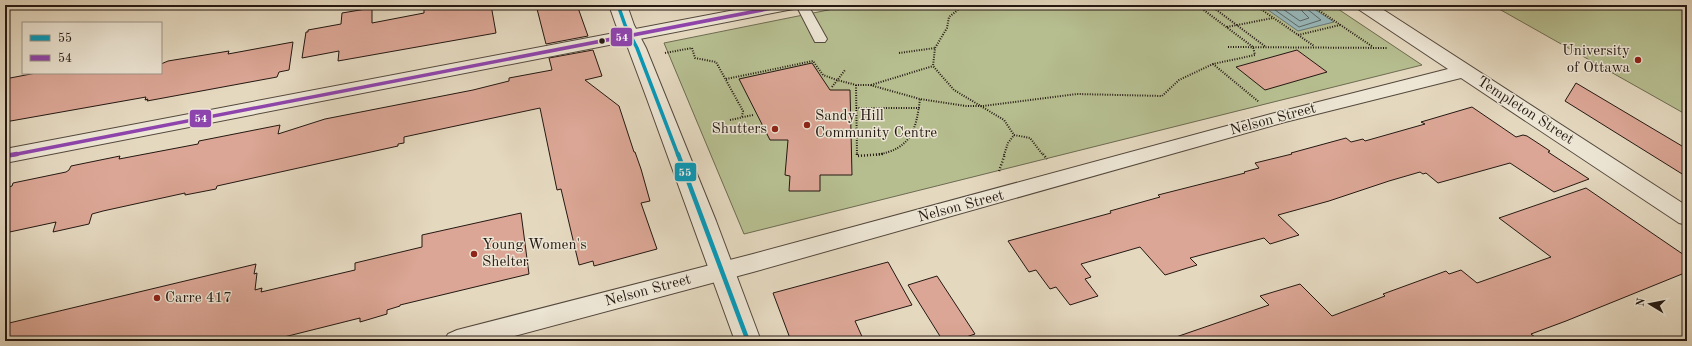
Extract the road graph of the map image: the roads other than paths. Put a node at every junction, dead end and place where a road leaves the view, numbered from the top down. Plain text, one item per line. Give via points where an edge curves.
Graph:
1 (618, 5) edge
2 (788, 5) edge
3 (802, 5) edge
4 (1364, 5) edge
5 (629, 35) junction
6 (820, 39) dead end
7 (1464, 71) junction
8 (5, 156) edge
9 (1687, 217) edge
10 (722, 271) junction
11 (457, 341) edge
12 (748, 341) edge

1 - 5 street
2 - 5 street
3 - 6 lane
4 - 7 street, Templeton Street
5 - 8 street
5 - 10 street via 637,48
7 - 9 street, Templeton Street
7 - 10 street, Nelson Street via 1278,118
10 - 11 street, Nelson Street
10 - 12 street

